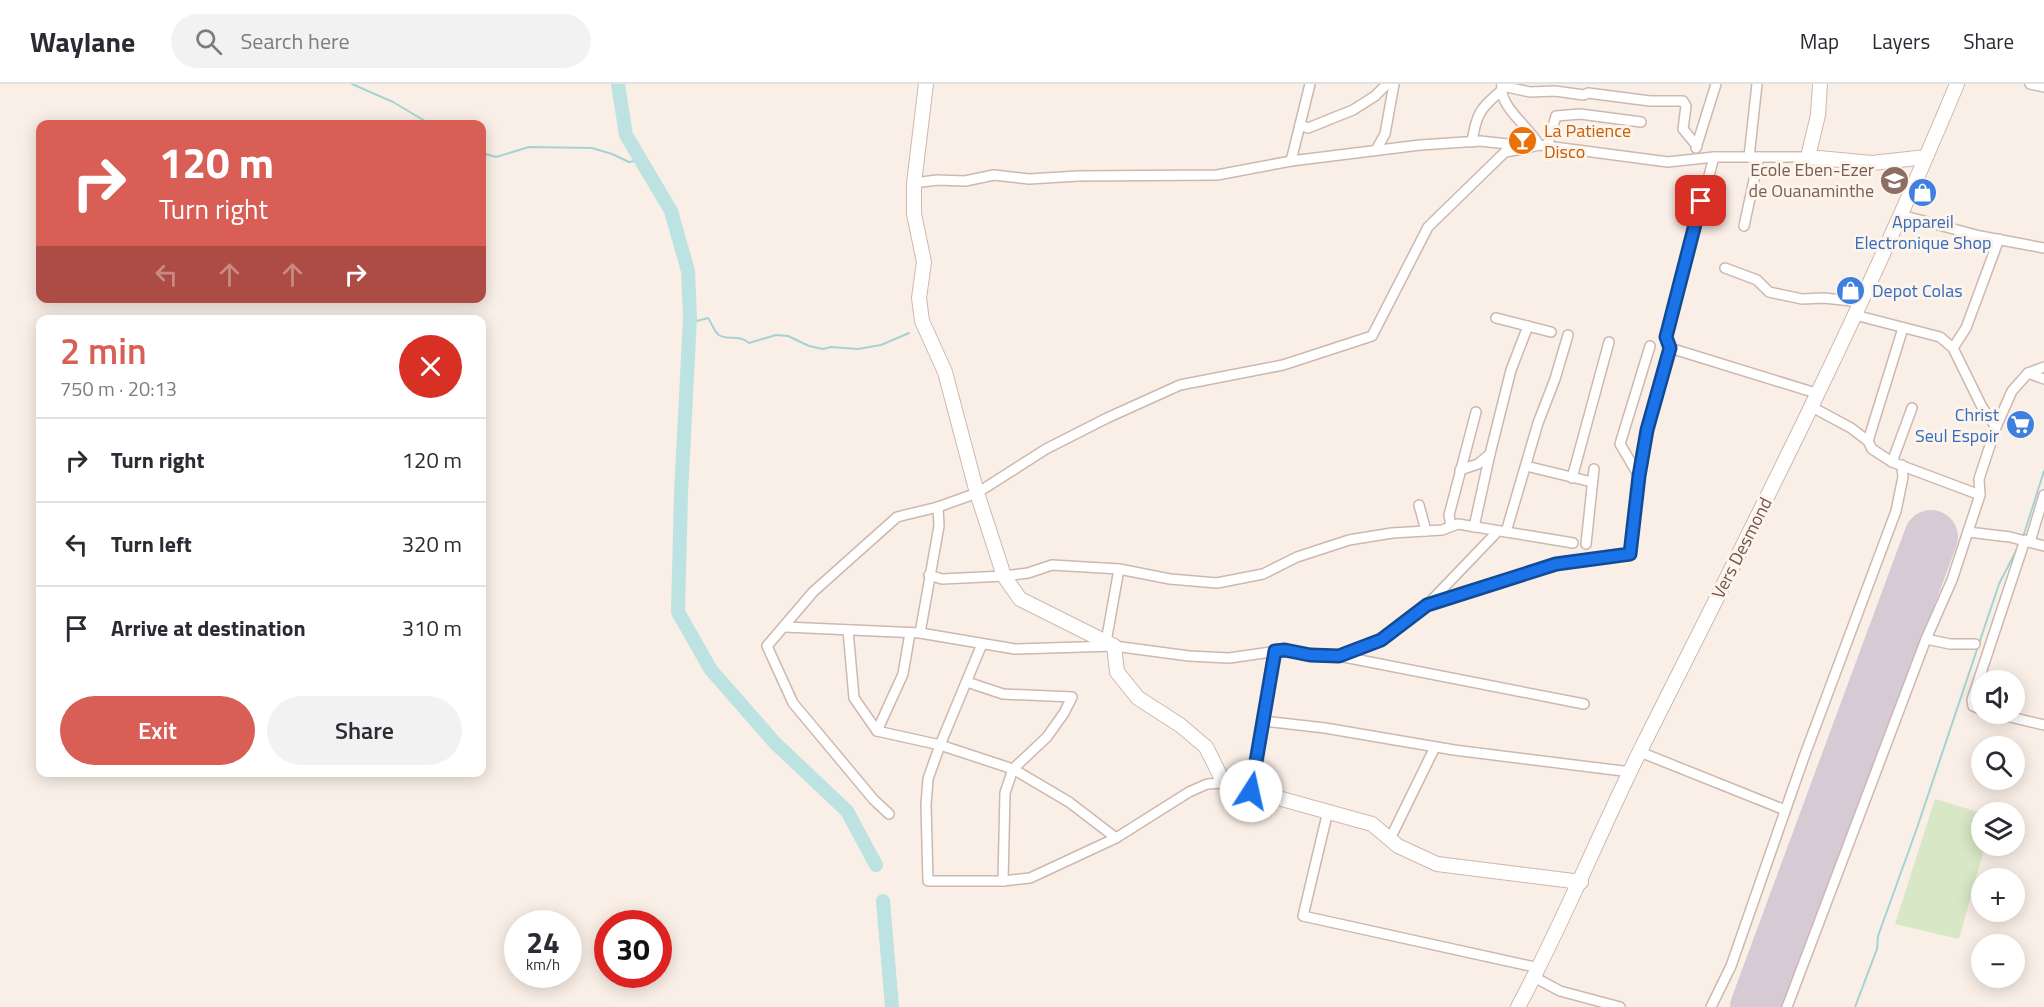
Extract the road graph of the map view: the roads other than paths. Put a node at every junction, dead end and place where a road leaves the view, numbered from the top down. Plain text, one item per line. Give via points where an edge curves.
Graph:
1 (926, 84) edge
2 (1310, 84) edge
3 (1387, 84) edge
4 (1394, 84) edge
5 (1716, 84) edge
6 (1757, 84) edge
7 (1820, 84) edge
8 (1957, 84) edge
9 (2030, 84) edge
10 (1502, 87) edge
11 (2044, 87) edge
12 (1584, 95) junction
13 (1580, 114) junction
14 (1641, 122) dead end
15 (1300, 125) junction
16 (1472, 141) junction
17 (1543, 146) junction
18 (1697, 146) junction
19 (1522, 148) junction
20 (1376, 150) junction
21 (1714, 157) junction
22 (1754, 157) junction
23 (1808, 157) junction
24 (1926, 158) junction
25 (1693, 159) junction
26 (1291, 160) junction
27 (914, 183) junction
28 (1901, 215) junction
29 (1744, 226) dead end
30 (1999, 239) junction
31 (2044, 248) edge
32 (1725, 268) dead end
33 (1861, 302) junction
34 (1855, 315) junction
35 (1496, 318) dead end
36 (1528, 326) junction
37 (1903, 328) junction
38 (1551, 332) dead end
39 (1568, 335) dead end
40 (1609, 342) dead end
41 (1650, 346) dead end
42 (1670, 348) junction
43 (1953, 348) junction
44 (2044, 367) edge
45 (2028, 373) junction
46 (2044, 379) edge
47 (1819, 394) junction
48 (1812, 407) junction
49 (1912, 408) dead end
50 (1476, 412) dead end
51 (1996, 427) junction
52 (1868, 441) junction
53 (1490, 454) junction
54 (1897, 463) junction
55 (1526, 466) junction
56 (1460, 470) junction
57 (1594, 470) dead end
58 (1639, 476) junction
59 (1572, 478) junction
60 (1592, 482) junction
61 (977, 493) junction
62 (1980, 495) junction
63 (2044, 495) edge
64 (1419, 505) dead end
65 (938, 507) junction
66 (1451, 526) junction
67 (1474, 527) junction
68 (1426, 531) junction
69 (1502, 531) junction
70 (1968, 532) junction
71 (2027, 541) junction
72 (1574, 543) dead end
73 (1586, 544) dead end
74 (2044, 546) edge
75 (1119, 569) junction
76 (929, 575) junction
77 (1004, 576) junction
78 (1427, 605) junction
79 (785, 627) junction
80 (848, 630) junction
81 (915, 633) junction
82 (1926, 639) junction
83 (982, 644) junction
84 (1110, 644) junction
85 (1975, 644) dead end
86 (1275, 651) junction
87 (1339, 656) junction
88 (1982, 670) edge
89 (967, 682) junction
90 (1584, 704) dead end
91 (2025, 720) edge
92 (1263, 721) junction
93 (2044, 725) edge
94 (877, 731) junction
95 (940, 744) junction
96 (1435, 747) junction
97 (1640, 752) junction
98 (1013, 769) junction
99 (1631, 772) junction
100 (1224, 783) junction
101 (1249, 792) junction
102 (1785, 810) junction
103 (1328, 811) junction
104 (889, 814) dead end
105 (1116, 838) junction
106 (1390, 839) junction
107 (1003, 882) junction
108 (1581, 882) junction
109 (1537, 973) junction
110 (1518, 1007) edge
111 (1620, 1007) edge
112 (1711, 1007) edge
113 (1787, 1007) edge

1 - 27 street
2 - 15 street
3 - 15 street via 1353,110 1308,128
4 - 20 street via 1385,134
5 - 18 street
6 - 22 street
7 - 23 street via 1818,115
8 - 24 street, Vers Desmond
9 - 11 street
10 - 12 street
10 - 16 street via 1476,118
10 - 17 street via 1505,103
12 - 13 street
12 - 18 street via 1683,101 1683,129
13 - 14 street
13 - 17 street via 1556,116
15 - 26 street
16 - 19 street
16 - 20 street
17 - 19 street
17 - 25 street via 1668,162
18 - 25 street
19 - 61 street via 1505,152 1428,227 1372,336 1283,365 1180,385 1046,449
20 - 26 street
21 - 22 street
21 - 25 street
21 - 42 street via 1666,337
22 - 23 street
22 - 29 street
23 - 24 street via 1872,163
24 - 28 street, Vers Desmond
26 - 27 street via 1217,175 1029,179 994,176
27 - 61 street via 914,214 924,262 922,321 945,372
28 - 30 street
28 - 33 street, Vers Desmond
30 - 31 street
30 - 43 street via 1966,328
32 - 33 street via 1757,280 1769,292 1802,299
33 - 34 street, Vers Desmond
34 - 37 street
34 - 47 street, Vers Desmond
35 - 36 street
36 - 38 street
36 - 53 street via 1511,370
37 - 43 street via 1940,337
37 - 52 street
39 - 55 street
40 - 59 street
41 - 58 street via 1620,444
42 - 47 street
42 - 58 street via 1647,430
43 - 51 street
44 - 45 street
45 - 46 street
45 - 51 street via 2012,391
47 - 48 street, Vers Desmond
48 - 52 street
48 - 97 street, Vers Desmond
49 - 54 street
50 - 56 street
51 - 62 street via 1979,479
52 - 54 street via 1872,449
53 - 56 street via 1478,464
53 - 67 street
54 - 62 street
54 - 102 street via 1903,477 1896,511
55 - 59 street
55 - 69 street
56 - 66 street via 1449,515
57 - 60 street
58 - 78 street via 1630,554 1556,564
59 - 60 street
60 - 73 street
61 - 65 street
61 - 77 street
62 - 70 street
63 - 71 street
64 - 68 street
65 - 76 street via 939,526
65 - 79 street via 897,517 813,592
66 - 67 street
66 - 68 street
67 - 69 street
68 - 75 street via 1349,540 1297,557 1263,574 1217,583
69 - 72 street
69 - 78 street
70 - 71 street
70 - 82 street
71 - 74 street
71 - 88 street
75 - 77 street via 1052,566
75 - 84 street
76 - 77 street via 942,579
76 - 81 street
77 - 84 street via 1020,599
78 - 87 street via 1381,640
79 - 80 street
79 - 104 street via 767,646 793,703
80 - 81 street
80 - 94 street via 854,698
81 - 83 street
81 - 94 street via 903,674
82 - 85 street
82 - 113 street
83 - 84 street via 1015,649
83 - 89 street
84 - 86 street via 1229,658
84 - 100 street via 1117,672 1138,698 1206,747
86 - 87 street
86 - 92 street
87 - 90 street
89 - 95 street
89 - 98 street via 1003,694 1072,697 1047,737
91 - 93 street
92 - 96 street
92 - 101 street
94 - 95 street
95 - 98 street
95 - 107 street via 928,779 928,882
96 - 99 street
96 - 106 street
97 - 99 street, Vers Desmond
97 - 102 street
98 - 105 street via 1069,802
98 - 107 street via 1005,793
99 - 108 street, Vers Desmond
100 - 101 street
100 - 105 street via 1207,784 1189,792
101 - 103 street
102 - 112 street via 1731,966
103 - 106 street via 1372,824
103 - 109 street via 1303,916
105 - 107 street via 1030,878
106 - 108 street via 1437,864
108 - 109 street, Vers Desmond
109 - 110 street, Vers Desmond
109 - 111 street via 1560,991

